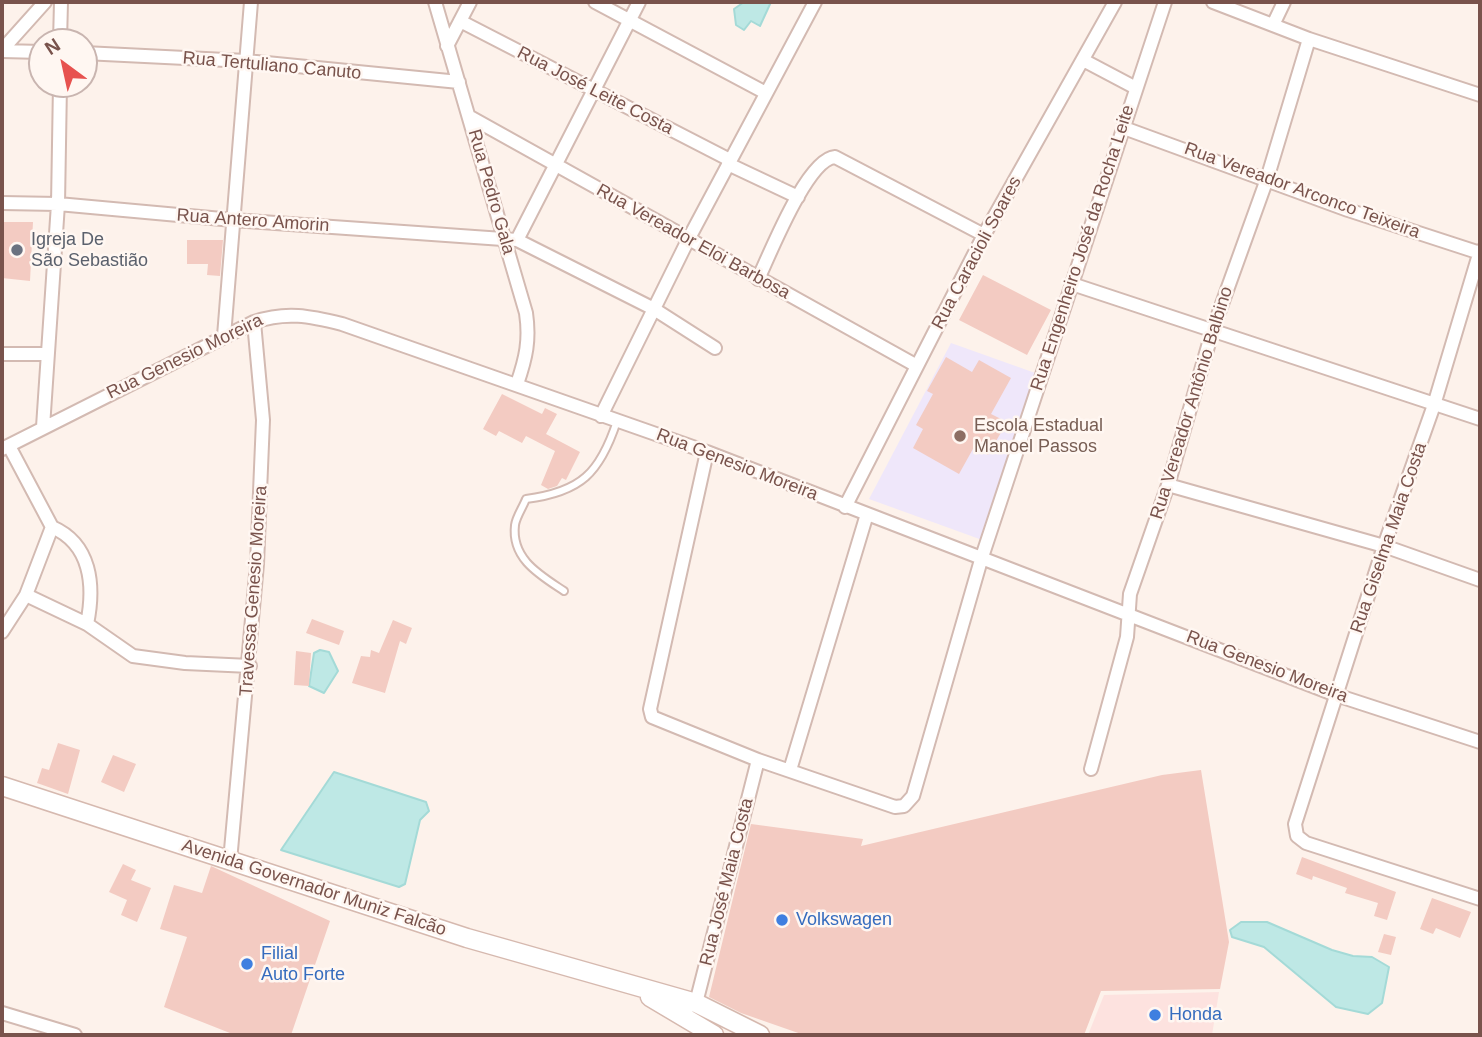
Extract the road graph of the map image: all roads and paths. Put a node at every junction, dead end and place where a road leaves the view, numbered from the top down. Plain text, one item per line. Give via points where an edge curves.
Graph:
1 (45, 2) edge
2 (61, 2) edge
3 (251, 2) edge
4 (435, 2) edge
5 (470, 2) edge
6 (595, 2) edge
7 (639, 2) edge
8 (816, 2) edge
9 (1115, 2) edge
10 (1165, 2) edge
11 (1213, 2) edge
12 (1284, 2) edge
13 (629, 20) junction
14 (460, 21) junction
15 (1273, 25) junction
16 (60, 28) edge
17 (1309, 39) junction
18 (447, 46) junction
19 (2, 50) edge
20 (28, 51) edge
21 (98, 54) edge
22 (1083, 60) junction
23 (246, 61) junction
24 (459, 82) junction
25 (1136, 88) junction
26 (593, 90) junction
27 (766, 93) junction
28 (1480, 95) edge
29 (60, 98) edge
30 (470, 117) junction
31 (1124, 128) junction
32 (729, 162) junction
33 (554, 163) junction
34 (1266, 179) junction
35 (798, 197) junction
36 (2, 203) edge
37 (58, 204) junction
38 (233, 220) junction
39 (984, 235) junction
40 (511, 239) junction
41 (688, 240) junction
42 (1480, 252) edge
43 (758, 279) junction
44 (1072, 284) junction
45 (654, 309) junction
46 (254, 322) junction
47 (1213, 329) junction
48 (224, 336) junction
49 (715, 348) dead end
50 (2, 354) edge
51 (46, 354) junction
52 (917, 366) junction
53 (517, 384) junction
54 (1434, 405) junction
55 (601, 416) junction
56 (1480, 419) edge
57 (617, 421) junction
58 (43, 427) junction
59 (5, 447) edge
60 (707, 452) junction
61 (1168, 485) junction
62 (845, 507) junction
63 (867, 514) junction
64 (52, 527) junction
65 (1384, 547) junction
66 (981, 560) junction
67 (1480, 580) edge
68 (564, 591) dead end
69 (26, 595) junction
70 (1128, 613) junction
71 (87, 624) junction
72 (2, 632) edge
73 (250, 666) junction
74 (1336, 695) junction
75 (1480, 742) edge
76 (758, 760) junction
77 (1091, 769) dead end
78 (790, 770) junction
79 (2, 786) edge
80 (230, 861) junction
81 (1480, 899) edge
82 (629, 985) junction
83 (696, 1003) junction
84 (2, 1013) edge
85 (75, 1035) edge
86 (714, 1035) edge
87 (760, 1035) edge

1 - 19 street
2 - 16 street
3 - 23 street
4 - 18 street, Rua Pedro Gala
5 - 14 street
6 - 13 street
7 - 13 street
8 - 27 street
9 - 22 street, Rua Caracioli Soares
10 - 25 street, Rua Engenheiro José da Rocha Leite
11 - 15 street
12 - 15 street
13 - 26 street
13 - 27 street
14 - 18 street
14 - 26 street, Rua José Leite Costa
15 - 17 street
17 - 28 street
17 - 34 street, Rua Vereador Antônio Balbino
18 - 24 street, Rua Pedro Gala
19 - 20 street
21 - 23 street, Rua Tertuliano Canuto
22 - 25 street
22 - 39 street, Rua Caracioli Soares
23 - 24 street, Rua Tertuliano Canuto
23 - 38 street
24 - 30 street, Rua Pedro Gala
25 - 31 street, Rua Engenheiro José da Rocha Leite
26 - 32 street, Rua José Leite Costa
26 - 33 street
27 - 32 street
29 - 37 street
30 - 33 street, Rua Vereador Eloi Barbosa
30 - 40 street, Rua Pedro Gala
31 - 34 street, Rua Vereador Arconco Teixeira
31 - 44 street, Rua Engenheiro José da Rocha Leite
32 - 35 street, Rua José Leite Costa
32 - 41 street
33 - 40 street
33 - 41 street, Rua Vereador Eloi Barbosa
34 - 42 street, Rua Vereador Arconco Teixeira
34 - 47 street, Rua Vereador Antônio Balbino
35 - 39 street via 816,166 835,157
35 - 43 street
36 - 37 street, Rua Antero Amorin
37 - 38 street, Rua Antero Amorin
37 - 51 street
38 - 40 street, Rua Antero Amorin
38 - 48 street
39 - 52 street, Rua Caracioli Soares
40 - 45 street
40 - 53 street, Rua Pedro Gala via 529,333
41 - 43 street, Rua Vereador Eloi Barbosa
41 - 45 street
42 - 54 street, Rua Giselma Maia Costa
43 - 52 street, Rua Vereador Eloi Barbosa
44 - 47 street
44 - 66 street, Rua Engenheiro José da Rocha Leite
45 - 49 street
45 - 55 street
46 - 48 street, Rua Genesio Moreira
46 - 53 street, Rua Genesio Moreira via 288,313 309,316
46 - 73 street, Travessa Genesio Moreira via 264,420
47 - 54 street
47 - 61 street, Rua Vereador Antônio Balbino
48 - 58 street, Rua Genesio Moreira
50 - 51 street
51 - 58 street
52 - 62 street, Rua Caracioli Soares
53 - 55 street, Rua Genesio Moreira
54 - 56 street
54 - 65 street, Rua Giselma Maia Costa
55 - 57 street, Rua Genesio Moreira
57 - 60 street, Rua Genesio Moreira
57 - 68 lane via 607,450 591,471 558,495 526,499 515,524 527,565
58 - 59 street, Rua Genesio Moreira
59 - 64 street
60 - 62 street, Rua Genesio Moreira
60 - 76 street via 650,709 652,717
61 - 65 street
61 - 70 street, Rua Vereador Antônio Balbino via 1130,594
62 - 63 street, Rua Genesio Moreira
63 - 66 street, Rua Genesio Moreira
63 - 78 street
64 - 69 street
64 - 71 street via 69,534 82,549 89,575
65 - 67 street
65 - 74 street, Rua Giselma Maia Costa
66 - 70 street, Rua Genesio Moreira
66 - 78 street, Rua Engenheiro José da Rocha Leite via 913,796 904,806 895,807
69 - 71 street
69 - 72 street
70 - 74 street, Rua Genesio Moreira
70 - 77 street, Rua Vereador Antônio Balbino via 1127,637
71 - 73 street via 133,656
73 - 80 street, Travessa Genesio Moreira
74 - 75 street, Rua Genesio Moreira
74 - 81 street, Rua Giselma Maia Costa via 1295,824 1297,836 1306,843
76 - 78 street
76 - 83 street, Rua José Maia Costa
79 - 80 main road, Avenida Governador Muniz Falcão
80 - 82 main road, Avenida Governador Muniz Falcão
82 - 83 main road, Avenida Governador Muniz Falcão
82 - 86 main road, Avenida Governador Muniz Falcão
83 - 87 main road, Avenida Governador Muniz Falcão
84 - 85 street

